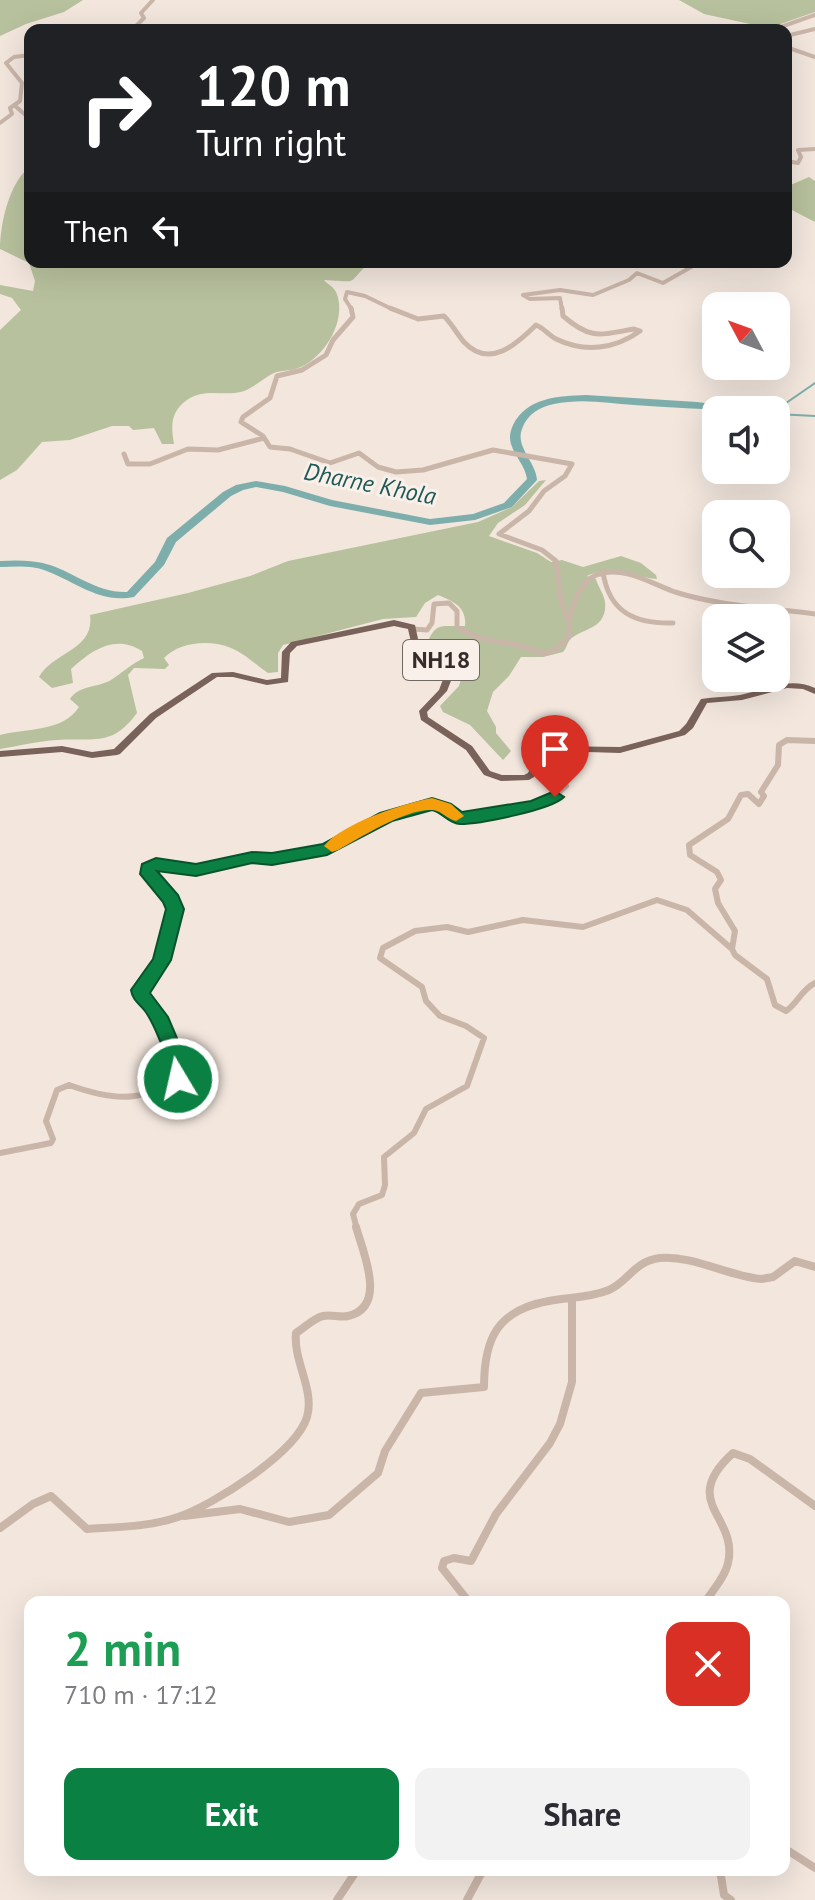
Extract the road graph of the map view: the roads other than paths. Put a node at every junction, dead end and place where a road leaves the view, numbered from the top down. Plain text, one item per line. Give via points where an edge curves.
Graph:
1 (153, 0) edge
2 (815, 15) edge
3 (138, 24) edge
4 (789, 24) edge
5 (815, 29) edge
6 (792, 35) edge
7 (792, 49) edge
8 (24, 56) edge
9 (815, 57) edge
10 (14, 105) junction
11 (24, 114) edge
12 (0, 123) edge
13 (815, 149) edge
14 (792, 162) edge
15 (689, 268) edge
16 (264, 438) junction
17 (124, 454) dead end
18 (603, 572) junction
19 (815, 614) edge
20 (568, 620) junction
21 (673, 623) dead end
22 (413, 629) junction
23 (815, 691) edge
24 (815, 741) edge
25 (0, 754) edge
26 (536, 769) junction
27 (732, 949) junction
28 (815, 983) edge
29 (0, 1153) edge
30 (815, 1267) edge
31 (572, 1302) junction
32 (815, 1506) edge
33 (180, 1516) junction
34 (0, 1528) edge
35 (464, 1596) edge
36 (709, 1596) edge
37 (790, 1852) edge
38 (815, 1868) edge
39 (353, 1876) edge
40 (480, 1876) edge
41 (721, 1876) edge
42 (337, 1900) edge
43 (467, 1900) edge
44 (731, 1900) edge

1 - 3 street
2 - 4 street
5 - 6 street
7 - 9 street
8 - 10 street via 6,63 22,83 20,101
10 - 11 street
10 - 12 street
13 - 14 street via 798,150 801,157
15 - 16 street via 663,283 637,273 593,295 560,290 523,295 560,298 563,316 582,332 596,336 640,331 605,347 552,340 536,325 514,346 484,356 469,347 444,316 418,319 375,298 347,292 353,317 326,355 302,370 277,376 270,398 243,417 245,426
16 - 17 street via 218,450 188,449 150,464 128,464
16 - 20 street via 274,449 290,449 326,463 359,453 386,471 407,474 493,450 567,461 572,464 565,476 499,534 556,561
18 - 19 street via 637,576 705,599
18 - 20 street via 583,586
18 - 21 street via 617,609 643,622
20 - 22 street via 569,636 559,649 537,654 516,644 481,641 457,627 457,611 449,603 434,604 427,630
22 - 25 main road, NH18 via 394,623 294,644 286,652 285,680 276,683 215,675 153,716 124,748 108,755 62,749
22 - 26 main road, NH18 via 416,649 452,668 443,691 423,711 428,723 469,748 487,773 526,778
23 - 26 main road, NH18 via 787,684 704,701 682,733 620,750 554,748 544,752
24 - 27 street via 787,740 779,745 779,765 759,804 748,794 741,795 734,815 706,839 689,845 690,855 721,880 715,889 735,931
26 - 29 street via 566,786 535,806 459,818 432,804 386,817 327,849 196,870 156,864 148,868 175,909 161,960 141,996 161,1021 174,1054 190,1067 162,1088 124,1100 69,1085 57,1090 46,1121 51,1143
27 - 28 street via 767,979 775,1005 786,1011 804,988
27 - 33 street via 687,910 657,900 583,927 523,920 468,932 440,927 415,931 383,948 380,958 422,987 433,1014 478,1032 484,1038 483,1049 467,1086 427,1106 416,1117 414,1133 384,1157 382,1195 359,1204 353,1214 373,1283 367,1302 345,1320 323,1316 296,1333 293,1344 307,1397 304,1427 265,1464
30 - 31 street via 795,1261 770,1278 745,1279 662,1257 625,1275 618,1286
31 - 33 street via 541,1303 502,1320 486,1346 484,1387 421,1393 385,1451 378,1473 329,1515 289,1522 240,1509
31 - 35 street via 572,1382 560,1424 496,1514 471,1561 444,1561 442,1568
32 - 36 street via 750,1459 733,1453 721,1462 708,1493 729,1557
33 - 34 street via 87,1529 51,1496
37 - 38 street
39 - 42 street
40 - 43 street
41 - 44 street via 724,1895

